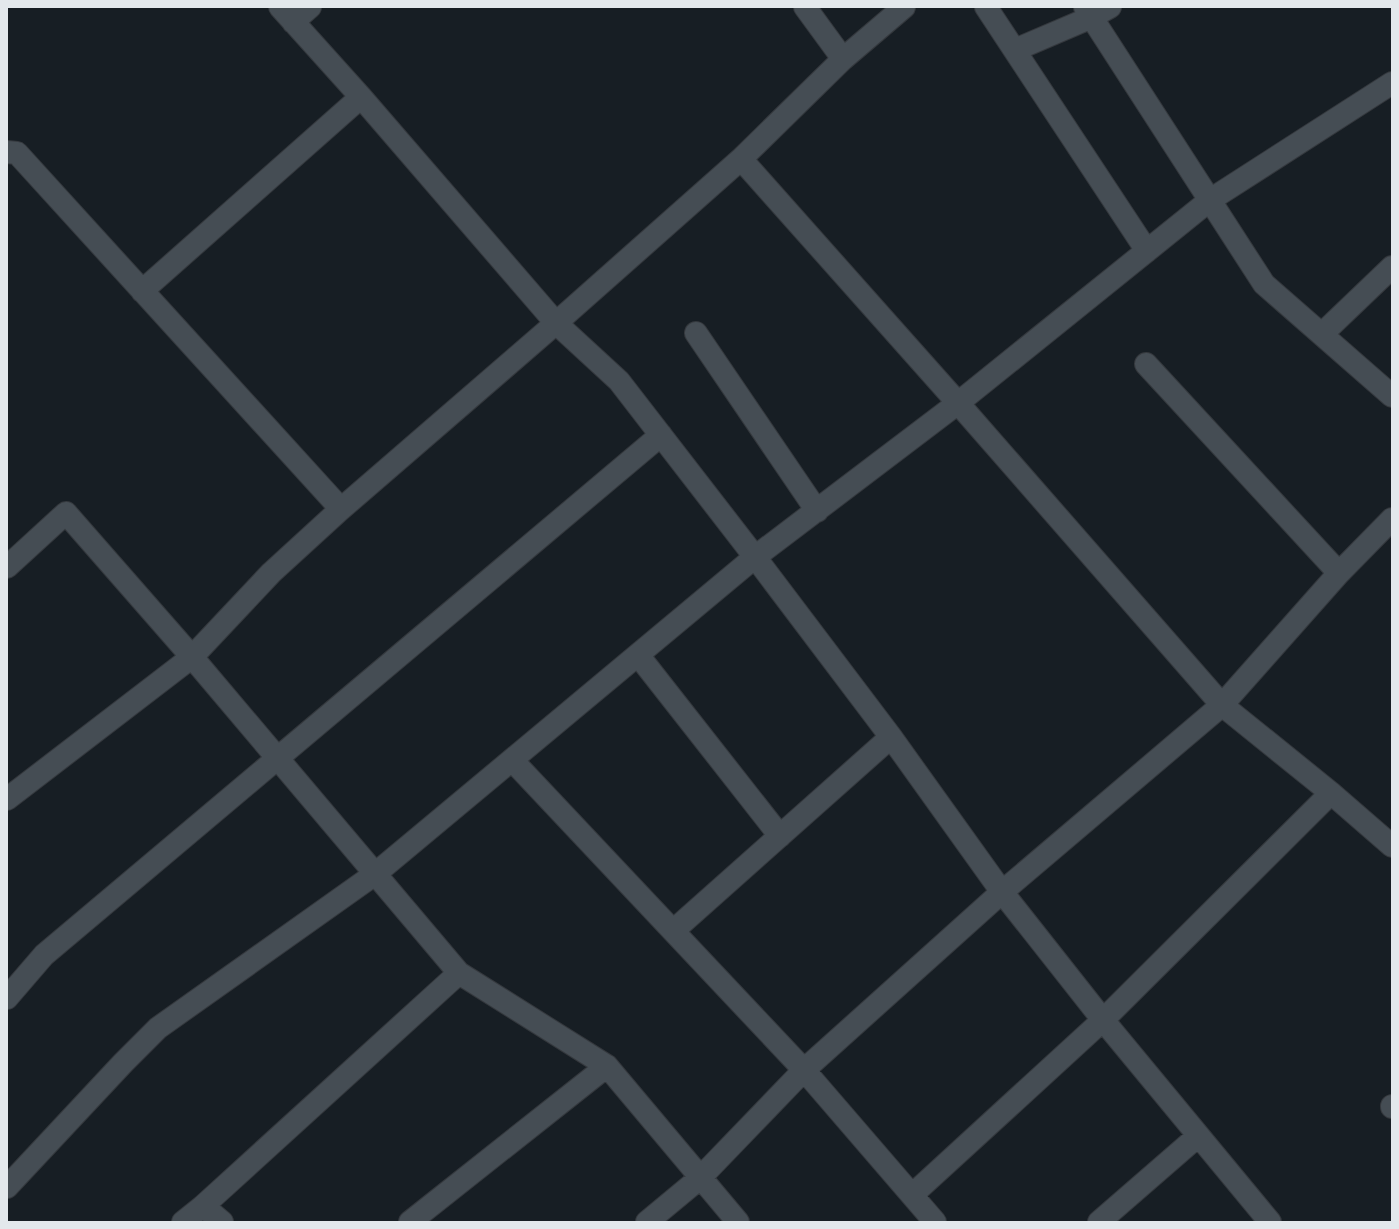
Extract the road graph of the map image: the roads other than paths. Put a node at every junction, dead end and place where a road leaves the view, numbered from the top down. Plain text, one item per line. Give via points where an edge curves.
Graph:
1 (310, 7) edge
2 (805, 7) edge
3 (904, 7) edge
4 (986, 7) edge
5 (1096, 10) edge
6 (287, 14) edge
7 (1015, 50) junction
8 (843, 59) junction
9 (1392, 83) edge
10 (362, 97) junction
11 (7, 152) edge
12 (741, 159) junction
13 (1210, 200) junction
14 (1146, 251) junction
15 (1392, 267) edge
16 (142, 291) junction
17 (556, 324) junction
18 (696, 333) dead end
19 (1322, 334) junction
20 (1146, 364) dead end
21 (1392, 396) edge
22 (958, 403) junction
23 (661, 435) junction
24 (341, 509) junction
25 (817, 511) junction
26 (1392, 519) edge
27 (755, 557) junction
28 (7, 567) edge
29 (1339, 573) junction
30 (638, 655) junction
31 (192, 657) junction
32 (1222, 705) junction
33 (892, 737) junction
34 (277, 758) junction
35 (512, 760) junction
36 (1331, 793) junction
37 (7, 799) edge
38 (780, 836) junction
39 (1392, 846) edge
40 (375, 874) junction
41 (1002, 892) junction
42 (673, 930) junction
43 (459, 974) junction
44 (7, 998) edge
45 (1102, 1020) junction
46 (607, 1066) junction
47 (804, 1070) junction
48 (1198, 1136) junction
49 (700, 1178) junction
50 (7, 1187) edge
51 (912, 1195) junction
52 (203, 1206) junction
53 (183, 1222) edge
54 (222, 1222) edge
55 (410, 1222) edge
56 (647, 1222) edge
57 (738, 1222) edge
58 (936, 1222) edge
59 (1098, 1222) edge
60 (1270, 1222) edge

1 - 6 street
2 - 8 street
3 - 8 street
4 - 7 street
5 - 7 street
5 - 13 street
6 - 10 street
7 - 14 street
8 - 12 street
9 - 13 street
10 - 16 street
10 - 17 street
11 - 16 street via 17,154
12 - 17 street
12 - 22 street
13 - 14 street
13 - 19 street via 1264,284
14 - 22 street
15 - 19 street
16 - 24 street
17 - 23 street via 619,381
17 - 24 street
18 - 25 street
19 - 21 street
20 - 29 street
22 - 25 street
22 - 32 street
23 - 27 street
23 - 34 street
24 - 31 street via 271,573
25 - 27 street
26 - 29 street
27 - 30 street
27 - 33 street
28 - 31 street via 66,513
29 - 32 street
30 - 35 street
30 - 38 street
31 - 34 street
31 - 37 street
32 - 36 street
32 - 41 street
33 - 38 street
33 - 41 street
34 - 40 street
34 - 44 street via 44,955
35 - 40 street
35 - 42 street
36 - 39 street
36 - 45 street
38 - 42 street
40 - 43 street
40 - 50 street via 158,1028
41 - 45 street
41 - 47 street
42 - 47 street
43 - 46 street
43 - 52 street
45 - 48 street
45 - 51 street
46 - 49 street
46 - 55 street
47 - 49 street
47 - 51 street
48 - 59 street
48 - 60 street
49 - 56 street
49 - 57 street
51 - 58 street
52 - 53 street
52 - 54 street

